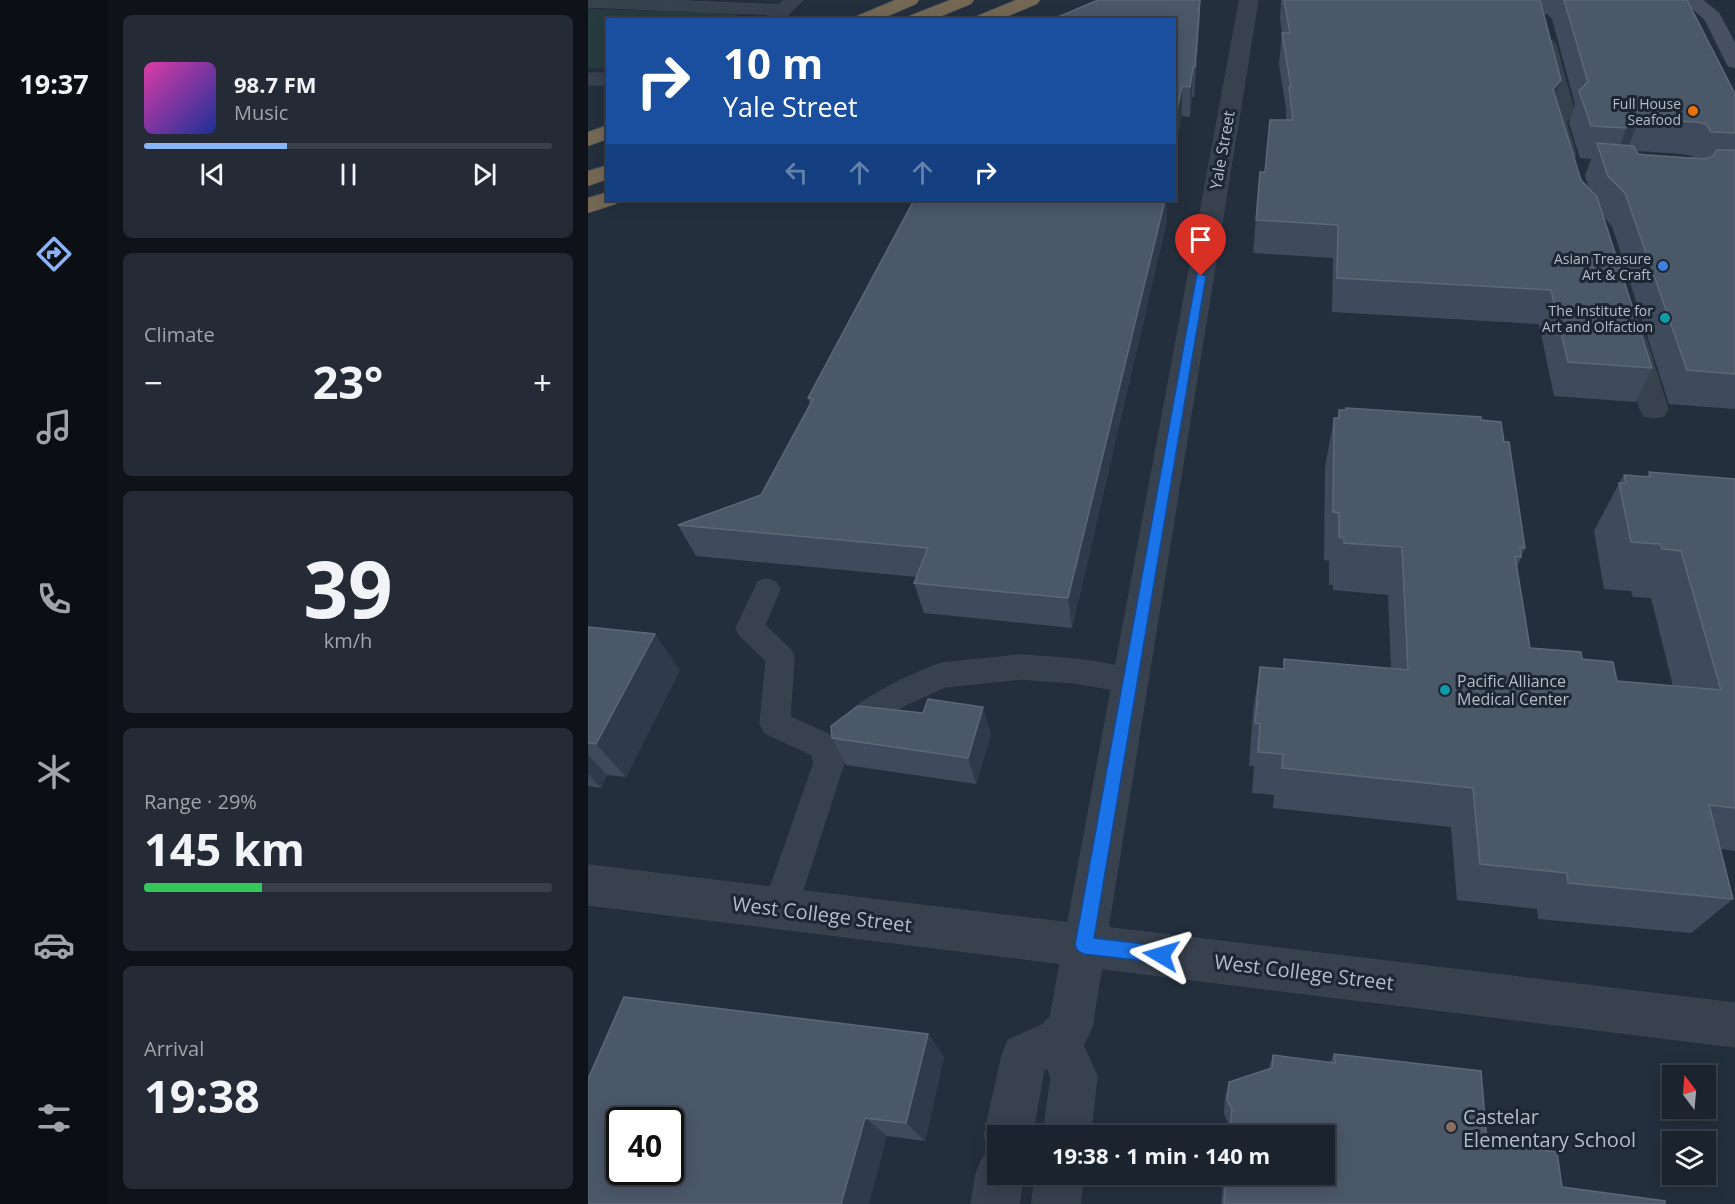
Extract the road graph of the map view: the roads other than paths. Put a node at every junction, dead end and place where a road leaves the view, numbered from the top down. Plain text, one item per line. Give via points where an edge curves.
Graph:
1 (910, 0) edge
2 (965, 0) edge
3 (1031, 0) edge
4 (1249, 0) edge
5 (1692, 0) edge
6 (588, 2) edge
7 (1715, 8) edge
8 (783, 10) edge
9 (868, 18) edge
10 (920, 18) edge
11 (988, 18) edge
12 (1541, 20) edge
13 (1735, 62) edge
14 (588, 79) edge
15 (606, 79) edge
16 (606, 132) edge
17 (606, 139) edge
18 (588, 140) edge
19 (588, 146) edge
20 (1572, 170) edge
21 (606, 172) edge
22 (588, 179) edge
23 (606, 200) edge
24 (588, 206) edge
25 (1626, 318) edge
26 (1654, 409) dead end
27 (767, 589) dead end
28 (1130, 681) junction
29 (826, 747) junction
30 (588, 885) edge
31 (780, 908) junction
32 (1084, 945) junction
33 (1735, 1025) edge
34 (1058, 1041) junction
35 (1010, 1125) edge
36 (1067, 1125) edge
37 (998, 1185) edge
38 (1059, 1185) edge
39 (995, 1204) edge
40 (1056, 1204) edge

1 - 9 highway
2 - 10 highway
3 - 11 highway
4 - 28 street, Yale Street
5 - 7 main road
6 - 8 street
7 - 13 main road
12 - 20 street via 1565,114 1555,120
14 - 15 street
16 - 18 highway
17 - 19 highway
21 - 22 highway
23 - 24 highway
25 - 26 street
27 - 29 lane via 750,627 780,657 775,724
28 - 29 lane via 1076,670 1022,667 942,675 895,696
28 - 32 street, Yale Street
29 - 31 lane via 829,762
30 - 31 street, West College Street
31 - 32 street, West College Street
32 - 33 street, West College Street
32 - 34 street, Yale Street via 1070,1027
34 - 35 street via 1024,1056
34 - 36 street via 1074,1076
37 - 39 street
38 - 40 street

